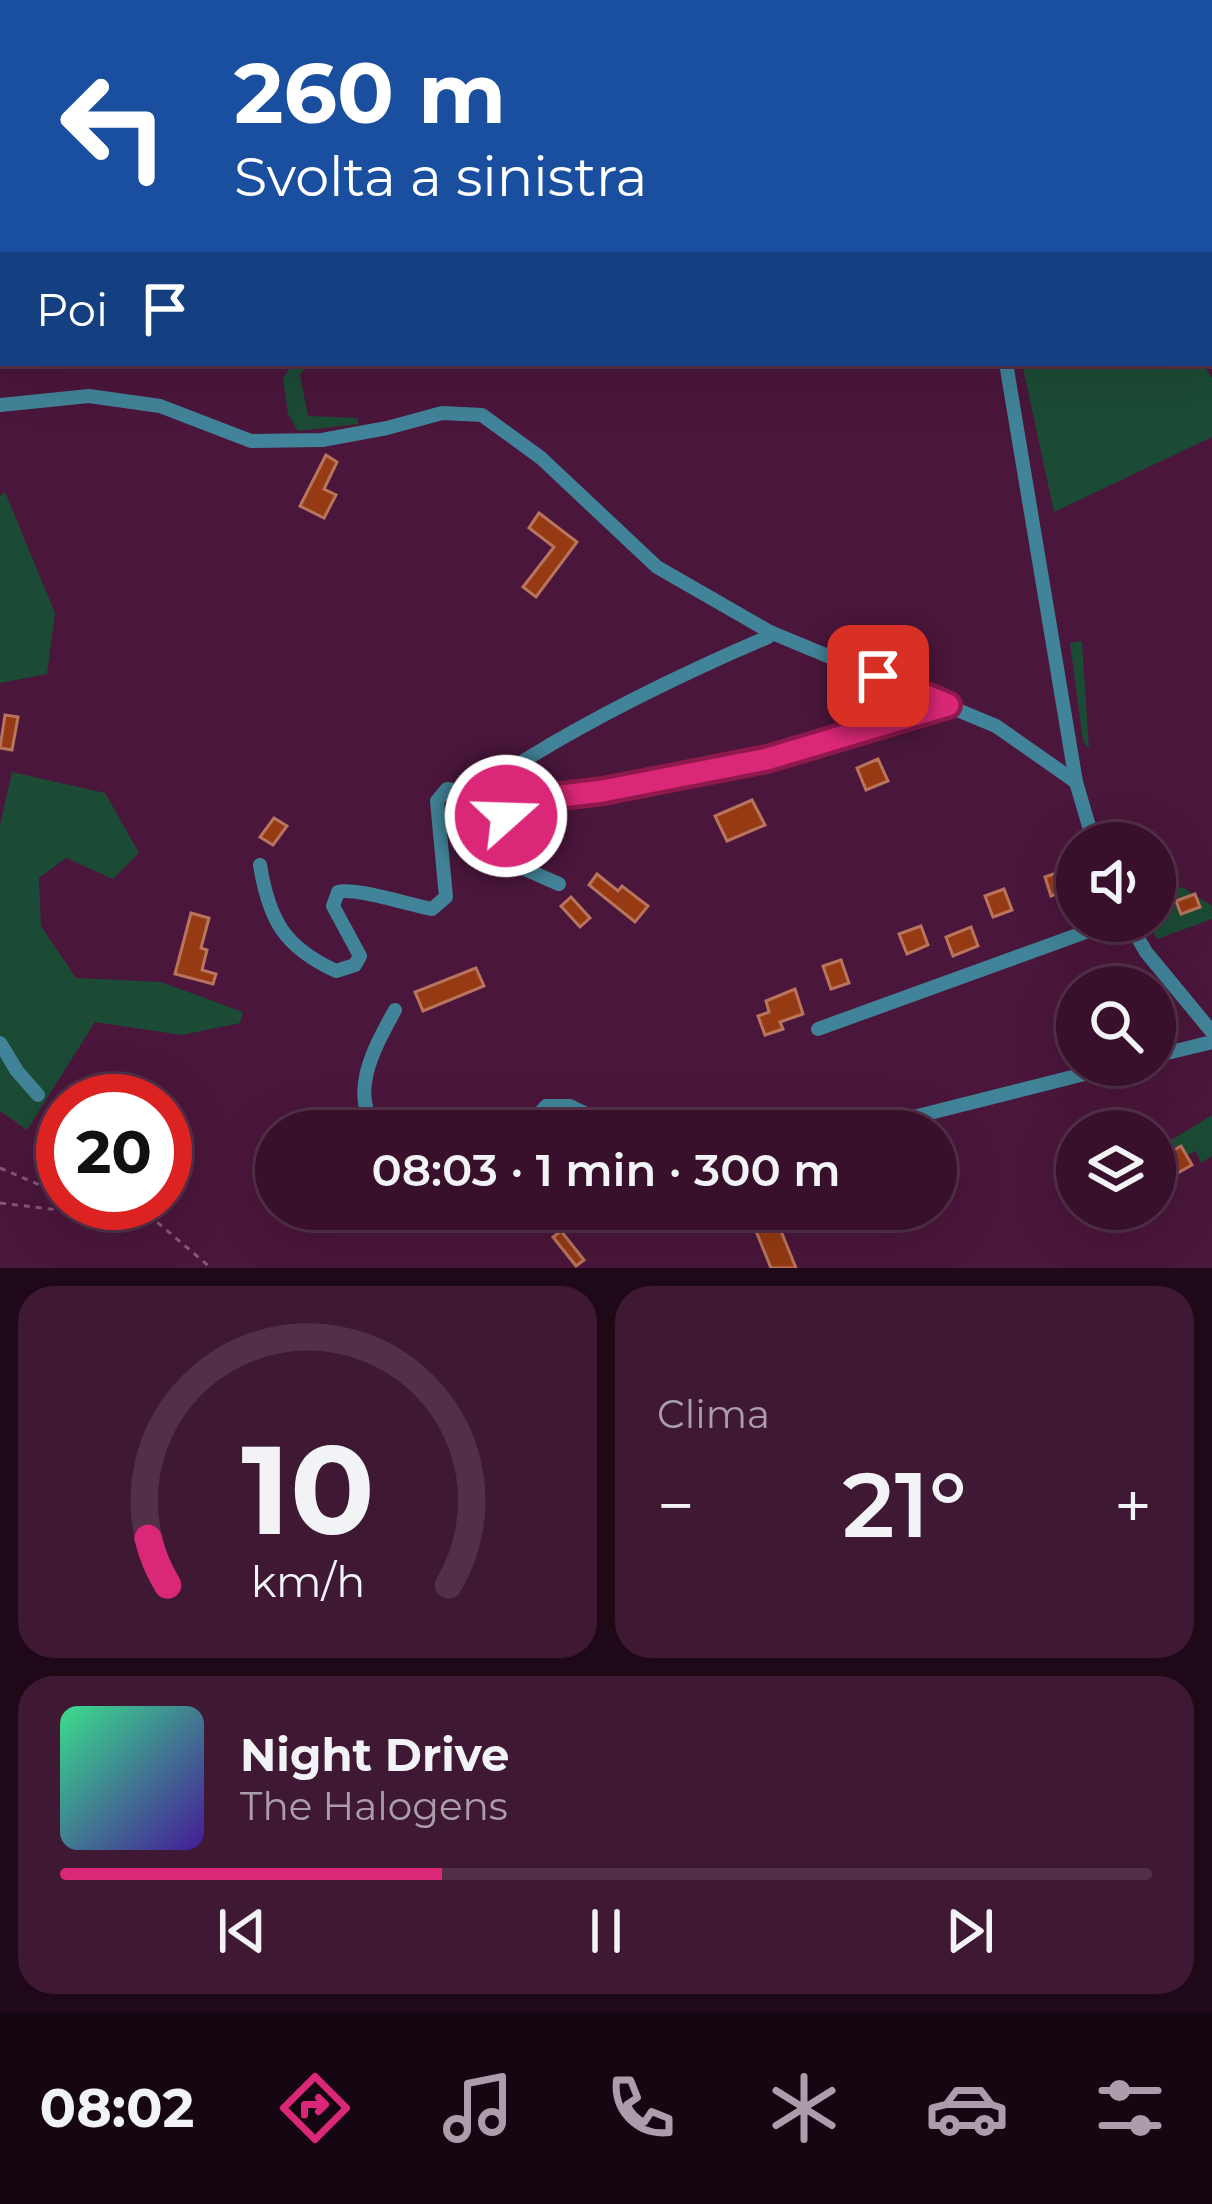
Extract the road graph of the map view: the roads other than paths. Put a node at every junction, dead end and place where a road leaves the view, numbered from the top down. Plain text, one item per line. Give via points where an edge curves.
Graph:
1 (1007, 366) edge
2 (0, 405) edge
3 (770, 632) junction
4 (948, 705) junction
5 (1076, 782) junction
6 (1088, 822) edge
7 (260, 866) dead end
8 (560, 884) dead end
9 (1058, 942) edge
10 (1140, 942) edge
11 (395, 1010) dead end
12 (818, 1029) dead end
13 (1212, 1032) edge
14 (1212, 1042) edge
15 (0, 1043) edge
16 (1176, 1051) edge
17 (1056, 1081) edge
18 (36, 1093) edge
19 (368, 1110) edge
20 (542, 1110) edge
21 (578, 1110) edge
22 (941, 1110) edge

1 - 5 street
2 - 3 street via 88,396 160,406 251,441 322,440 442,412 482,415 541,458 657,567
3 - 4 street
3 - 7 street via 562,737 512,767 484,796 447,789 437,801 446,897 432,909 338,892 334,906 360,956 355,965 336,970 307,957 268,910
4 - 5 street via 1020,740
4 - 8 street via 767,759 528,800 483,832 493,855
5 - 6 street
9 - 12 street
10 - 13 street
11 - 19 street via 369,1058
14 - 16 street
15 - 18 street
17 - 22 street
20 - 21 street

